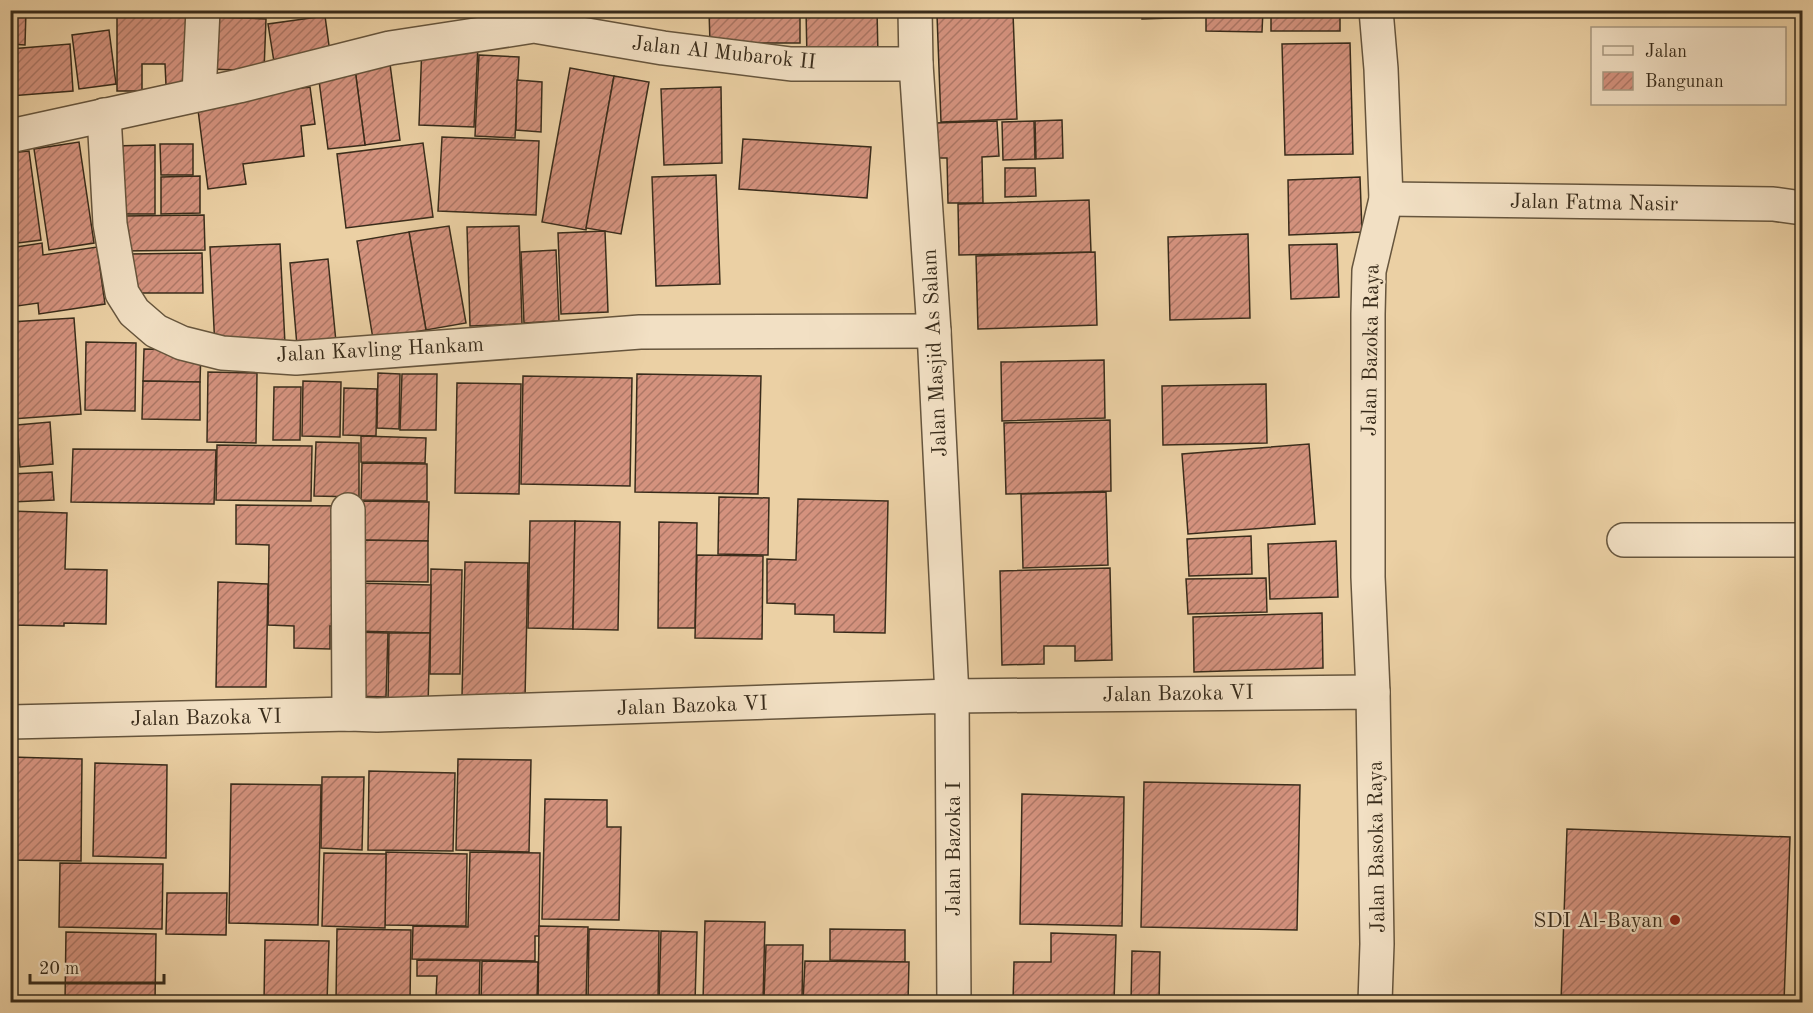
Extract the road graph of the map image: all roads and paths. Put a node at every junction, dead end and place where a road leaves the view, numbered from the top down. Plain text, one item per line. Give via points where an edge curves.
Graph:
1 (203, 10) edge
2 (915, 10) edge
3 (1376, 10) edge
4 (533, 19) edge
5 (916, 63) junction
6 (199, 94) junction
7 (104, 115) junction
8 (10, 136) edge
9 (1386, 200) junction
10 (1803, 208) edge
11 (934, 331) junction
12 (348, 510) dead end
13 (1623, 540) dead end
14 (1803, 540) edge
15 (1373, 692) junction
16 (952, 696) junction
17 (349, 714) junction
18 (10, 722) edge
19 (954, 1002) edge
20 (1375, 1002) edge

1 - 6 street
2 - 5 street, Jalan Masjid As Salam
3 - 9 street, Jalan Bazoka Raya
4 - 5 street, Jalan Al Mubarok II via 663,48 791,64
4 - 6 street, Jalan Al Mubarok II via 390,48
5 - 11 street, Jalan Masjid As Salam
6 - 7 street, Jalan Al Mubarok II
7 - 8 street
7 - 11 street, Jalan Kavling Hankam via 110,224 122,293 134,312 156,331 182,343 222,353 296,358 640,332
9 - 10 street, Jalan Fatma Nasir via 1773,204
9 - 15 street, Jalan Bazoka Raya via 1369,271 1368,577
11 - 16 street, Jalan Masjid As Salam
12 - 17 street
13 - 14 street
15 - 16 street, Jalan Bazoka VI
15 - 20 street, Jalan Basoka Raya
16 - 17 street, Jalan Bazoka VI
16 - 19 street, Jalan Bazoka I
17 - 18 street, Jalan Bazoka VI

